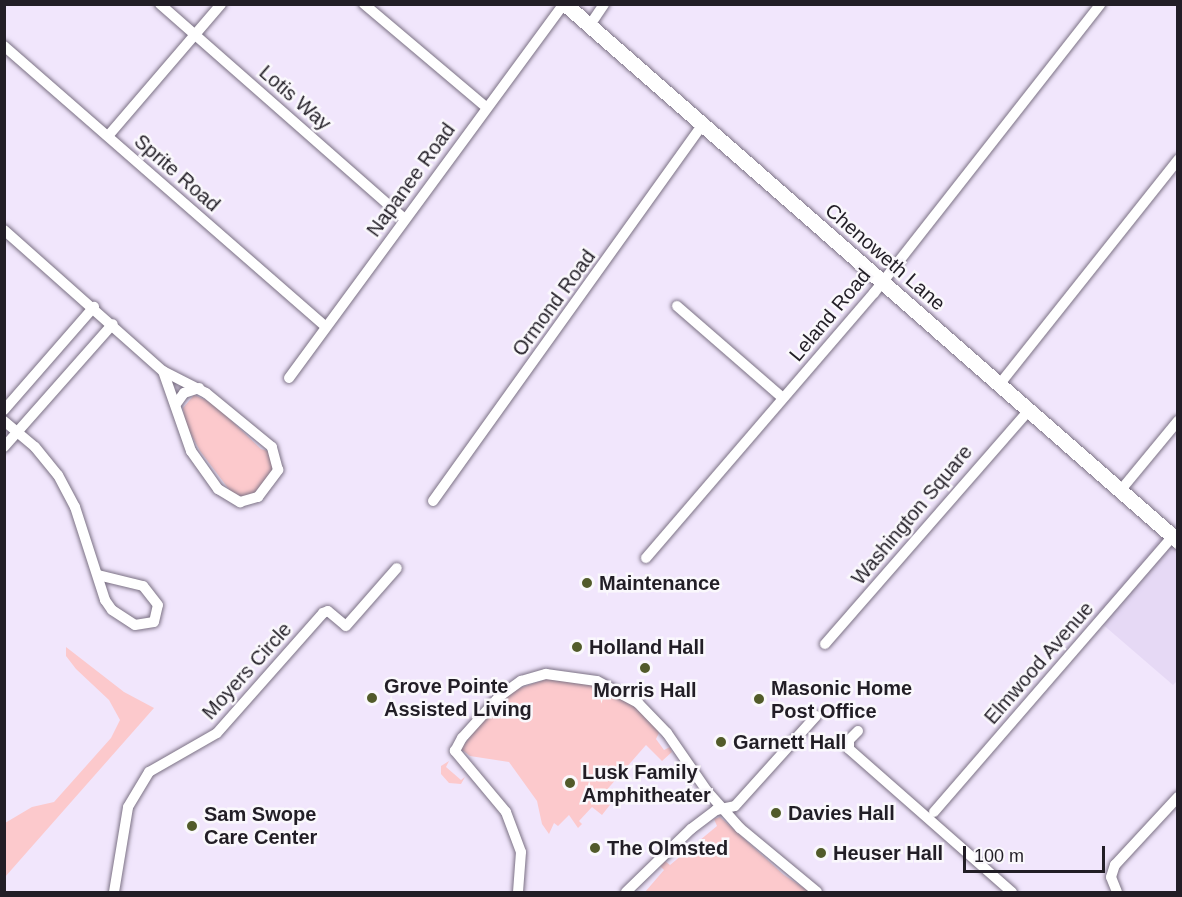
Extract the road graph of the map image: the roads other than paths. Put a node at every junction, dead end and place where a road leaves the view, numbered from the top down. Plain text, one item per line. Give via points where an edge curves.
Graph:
1 (160, 4) edge
2 (221, 4) edge
3 (364, 4) edge
4 (564, 4) edge
5 (604, 4) edge
6 (1101, 4) edge
7 (590, 25) junction
8 (195, 35) junction
9 (4, 46) edge
10 (486, 107) junction
11 (702, 124) junction
12 (108, 136) junction
13 (1178, 160) edge
14 (405, 219) junction
15 (4, 230) edge
16 (882, 283) junction
17 (677, 306) dead end
18 (94, 307) junction
19 (113, 324) junction
20 (326, 327) junction
21 (163, 371) junction
22 (289, 378) dead end
23 (999, 385) junction
24 (199, 388) junction
25 (783, 398) junction
26 (176, 404) junction
27 (4, 410) edge
28 (1028, 411) junction
29 (4, 421) edge
30 (1178, 421) edge
31 (18, 433) junction
32 (4, 447) edge
33 (1120, 491) junction
34 (433, 501) dead end
35 (1175, 539) edge
36 (646, 558) dead end
37 (398, 568) dead end
38 (98, 575) junction
39 (825, 644) dead end
40 (816, 716) dead end
41 (858, 730) dead end
42 (1178, 797) edge
43 (723, 809) junction
44 (934, 813) dead end
45 (114, 892) edge
46 (518, 892) edge
47 (626, 892) edge
48 (817, 892) edge
49 (1012, 892) edge
50 (1117, 892) edge

1 - 8 street, Lotis Way
2 - 8 street
3 - 10 street
4 - 7 main road, Chenoweth Lane
4 - 10 street, Napanee Road
5 - 7 street
6 - 16 street, Leland Road
7 - 11 main road, Chenoweth Lane
8 - 12 street
8 - 14 street, Lotis Way
9 - 12 street, Sprite Road
10 - 14 street, Napanee Road
11 - 16 main road, Chenoweth Lane
11 - 34 street, Ormond Road
12 - 20 street, Sprite Road
13 - 23 street
14 - 20 street, Napanee Road
15 - 18 street
16 - 23 main road, Chenoweth Lane
16 - 25 street, Leland Road
17 - 25 street
18 - 19 street
18 - 27 street
19 - 21 street
19 - 31 street
20 - 22 street, Napanee Road
21 - 24 street
21 - 26 street
23 - 28 main road, Chenoweth Lane
24 - 26 street via 184,393
24 - 26 street via 220,402 276,454 276,477 258,497 240,502 218,489 191,451
25 - 36 street, Leland Road
28 - 33 main road, Chenoweth Lane
28 - 39 street, Washington Square
29 - 31 street
30 - 33 street
31 - 32 street
31 - 38 street via 58,475 75,507
33 - 35 main road, Chenoweth Lane
35 - 44 street, Elmwood Avenue
37 - 45 street, Moyers Circle via 346,626 328,611 323,613 217,733 149,772 128,807
38 - 38 street via 112,610 135,625 154,622 158,605 143,586
40 - 43 street via 735,806
41 - 49 street via 849,740 849,749
42 - 50 street via 1113,868 1111,882
43 - 46 street via 647,711 625,694 597,681 539,675 516,684 459,742 455,752 496,796 511,824 521,852
43 - 47 street via 691,829
43 - 48 street via 765,851

